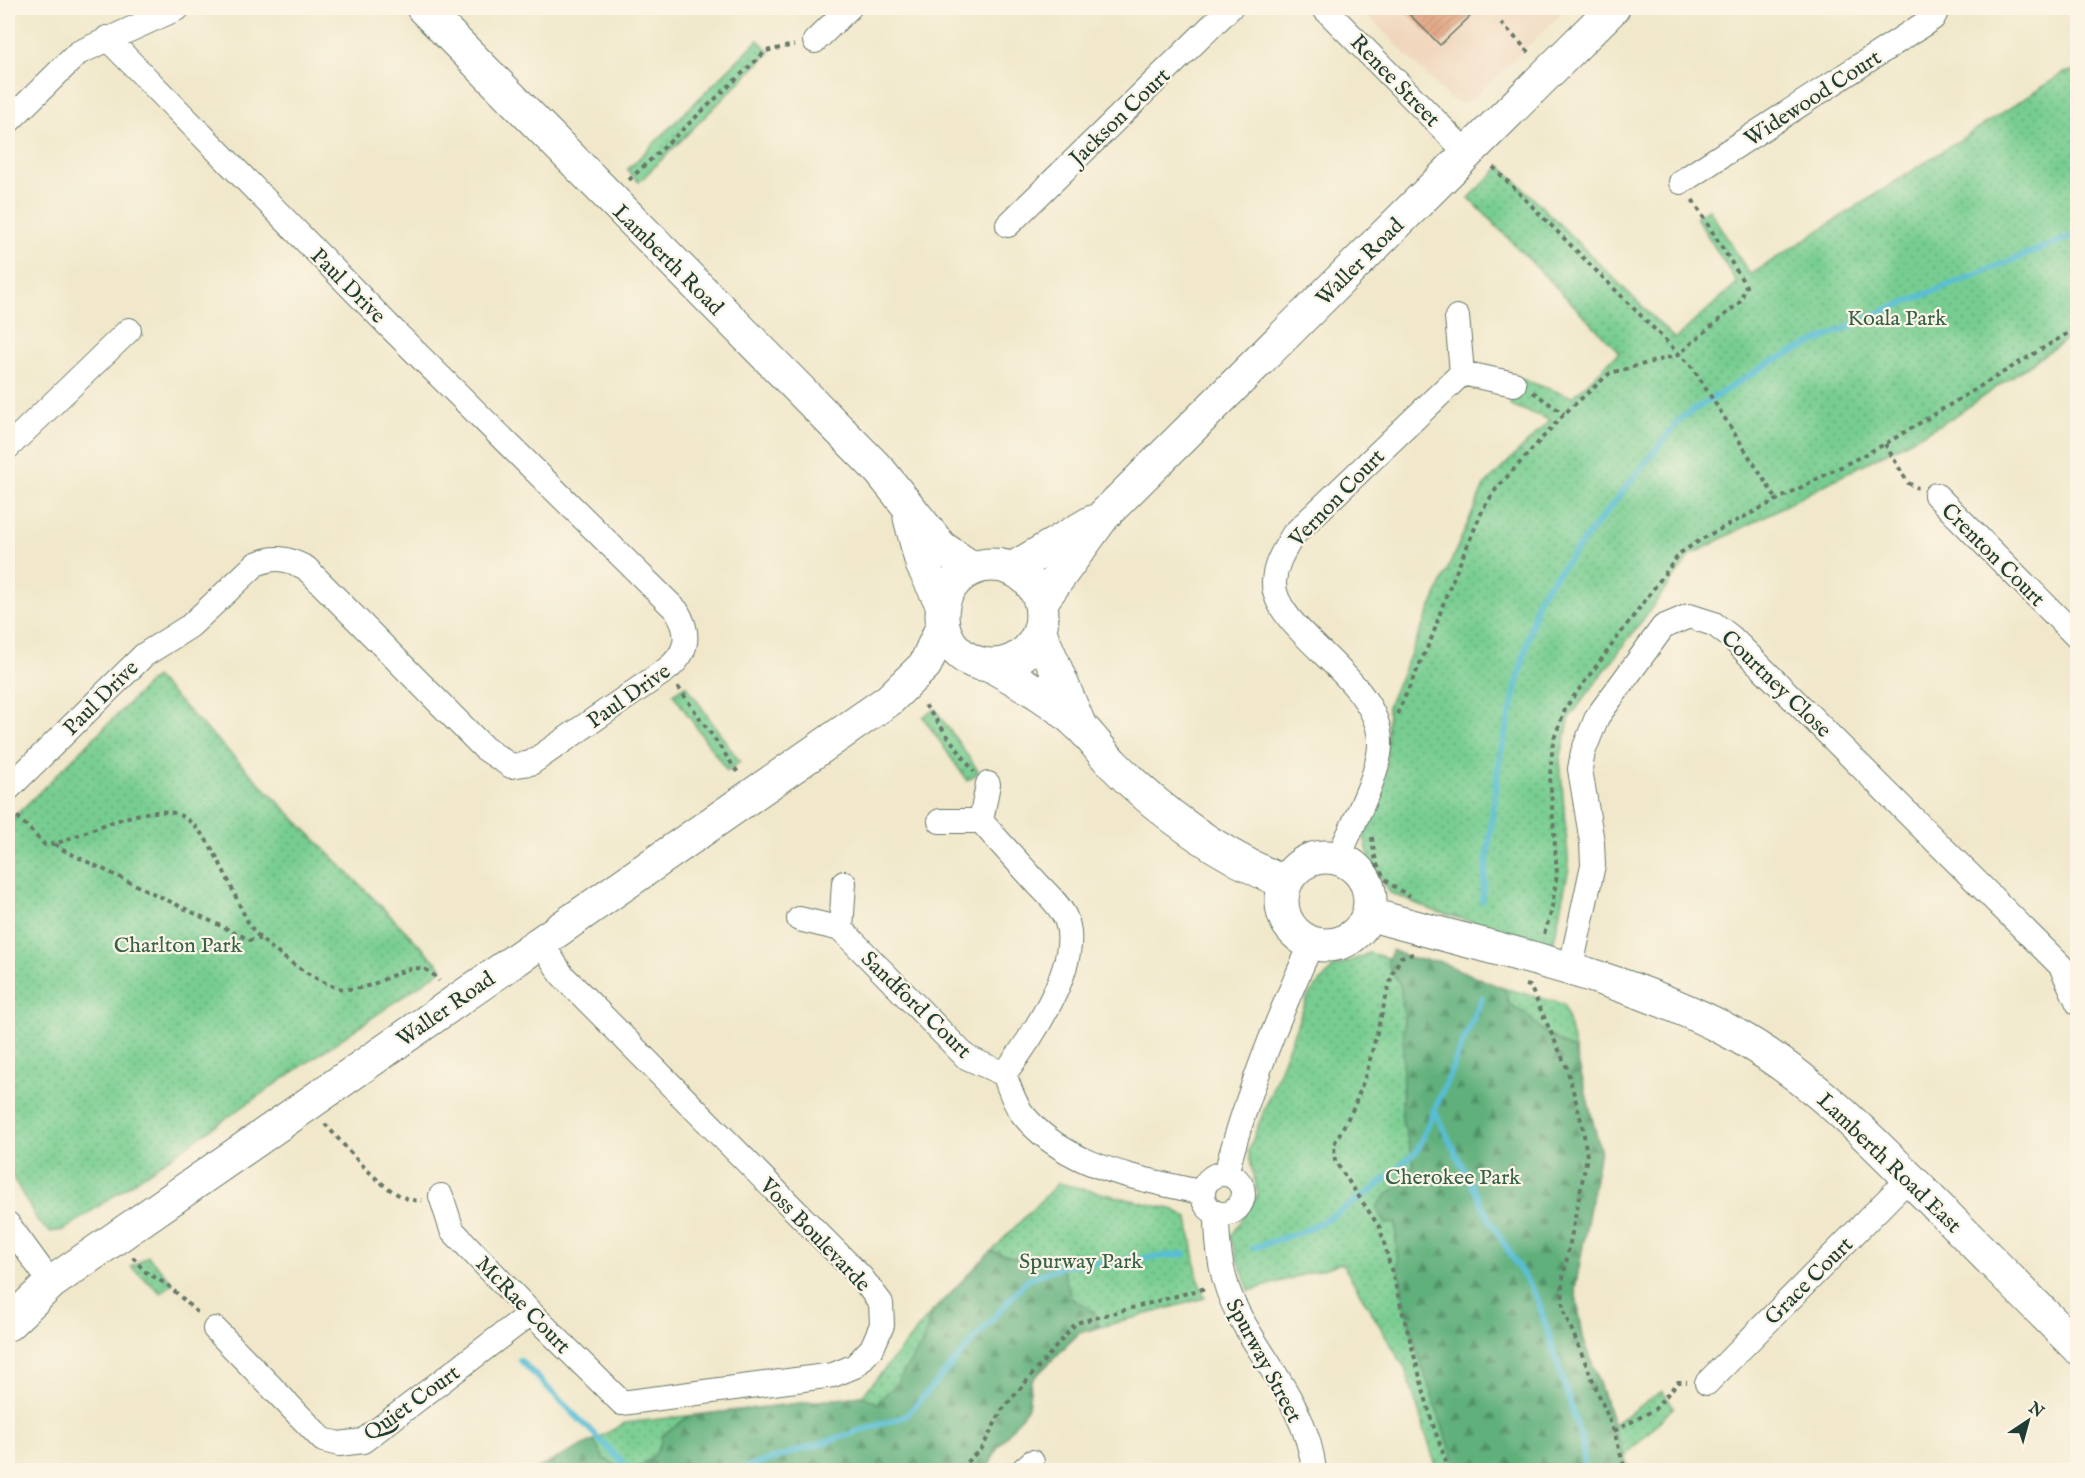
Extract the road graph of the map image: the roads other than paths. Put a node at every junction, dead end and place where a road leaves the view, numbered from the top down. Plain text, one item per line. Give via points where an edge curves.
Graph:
1 (178, 8) edge
2 (849, 8) edge
3 (1230, 8) edge
4 (1324, 8) edge
5 (1613, 8) edge
6 (1938, 8) edge
7 (423, 9) edge
8 (106, 39) junction
9 (815, 41) road end
10 (8, 122) edge
11 (1480, 160) junction
12 (1681, 182) road end
13 (1008, 225) dead end
14 (1457, 317) dead end
15 (129, 330) dead end
16 (1462, 373) junction
17 (1514, 384) road end
18 (8, 447) edge
19 (1936, 495) road end
20 (907, 508) junction
21 (1104, 515) junction
22 (973, 569) junction
23 (1012, 569) junction
24 (943, 615) junction
25 (1040, 617) junction
26 (2078, 638) edge
27 (983, 664) junction
28 (889, 700) junction
29 (1079, 725) junction
30 (988, 784) road end
31 (8, 789) edge
32 (940, 821) dead end
33 (981, 822) junction
34 (1338, 859) junction
35 (844, 883) dead end
36 (1286, 883) junction
37 (1368, 914) junction
38 (799, 918) dead end
39 (841, 929) junction
40 (540, 941) junction
41 (1312, 943) junction
42 (1570, 970) junction
43 (2078, 1003) edge
44 (1004, 1074) junction
45 (1226, 1174) junction
46 (1909, 1178) junction
47 (1203, 1193) junction
48 (441, 1196) road end
49 (1217, 1213) junction
50 (8, 1224) edge
51 (51, 1283) junction
52 (531, 1313) junction
53 (8, 1324) edge
54 (216, 1329) road end
55 (2078, 1348) edge
56 (1707, 1383) road end
57 (622, 1403) joint
58 (1314, 1470) edge

1 - 8 street
2 - 9 street
3 - 13 street, Jackson Court
4 - 11 street, Renee Street
5 - 11 street, Waller Road
6 - 12 street, Widewood Court via 1933,18
7 - 20 street, Lamberth Road via 880,471
8 - 10 street via 78,53
8 - 31 street, Paul Drive via 677,611 687,637 685,650 666,670 531,763 511,766 484,748 306,568 281,558 269,559 256,564 190,626 144,655
11 - 21 street, Waller Road
14 - 16 street
15 - 18 street
16 - 17 street
16 - 34 street, Vernon Court via 1293,535 1278,561 1274,584 1286,613 1367,700 1377,725 1380,742 1374,772
19 - 26 street, Crenton Court
20 - 22 street, Lamberth Road via 941,547
20 - 24 street, Lamberth Road via 922,564
21 - 23 street, Waller Road
21 - 25 street, Waller Road
22 - 23 street
22 - 24 street via 949,590
23 - 25 street via 1030,582
24 - 27 street via 949,640 959,653
24 - 28 street, Waller Road via 925,665
25 - 27 street via 1033,645 1022,656 1008,663
25 - 29 street
27 - 28 street, Waller Road
27 - 29 street via 1031,689
28 - 40 street, Waller Road
29 - 36 street via 1151,800 1211,845
30 - 33 street
32 - 33 street
33 - 44 street via 1058,906 1069,928 1069,951 1051,999 1026,1046
34 - 36 street via 1322,857 1307,861
34 - 37 street via 1361,874 1368,887
35 - 39 street
36 - 41 street via 1283,911 1289,925
37 - 41 street via 1362,927 1346,940 1325,945
37 - 42 street, Lamberth Road East
38 - 39 street
39 - 44 street, Sandford Court via 966,1057
40 - 51 street, Waller Road
40 - 57 street, Voss Boulevarde via 562,975 861,1277 881,1303 882,1324 872,1348 855,1366 833,1375
41 - 45 street via 1238,1130
42 - 43 street, Courtney Close via 1593,865 1593,842 1580,769 1583,752 1597,717 1663,627 1689,616 1714,624 1731,636 1905,808 2061,966
42 - 46 street, Lamberth Road East via 1663,1001 1734,1035 1792,1073 1856,1123
44 - 47 street via 1019,1110 1059,1149 1094,1166
45 - 47 street via 1210,1178
45 - 49 street via 1239,1183 1242,1198 1233,1211
46 - 55 street, Lamberth Road East
46 - 56 street, Grace Court
47 - 49 street via 1209,1208
48 - 52 street, McRae Court via 452,1230
49 - 58 street, Spurway Street via 1217,1252 1226,1284 1239,1315 1289,1396
50 - 51 street
51 - 53 street, Waller Road
52 - 54 street, Quiet Court via 363,1440 339,1444 323,1440
52 - 57 street, McRae Court

